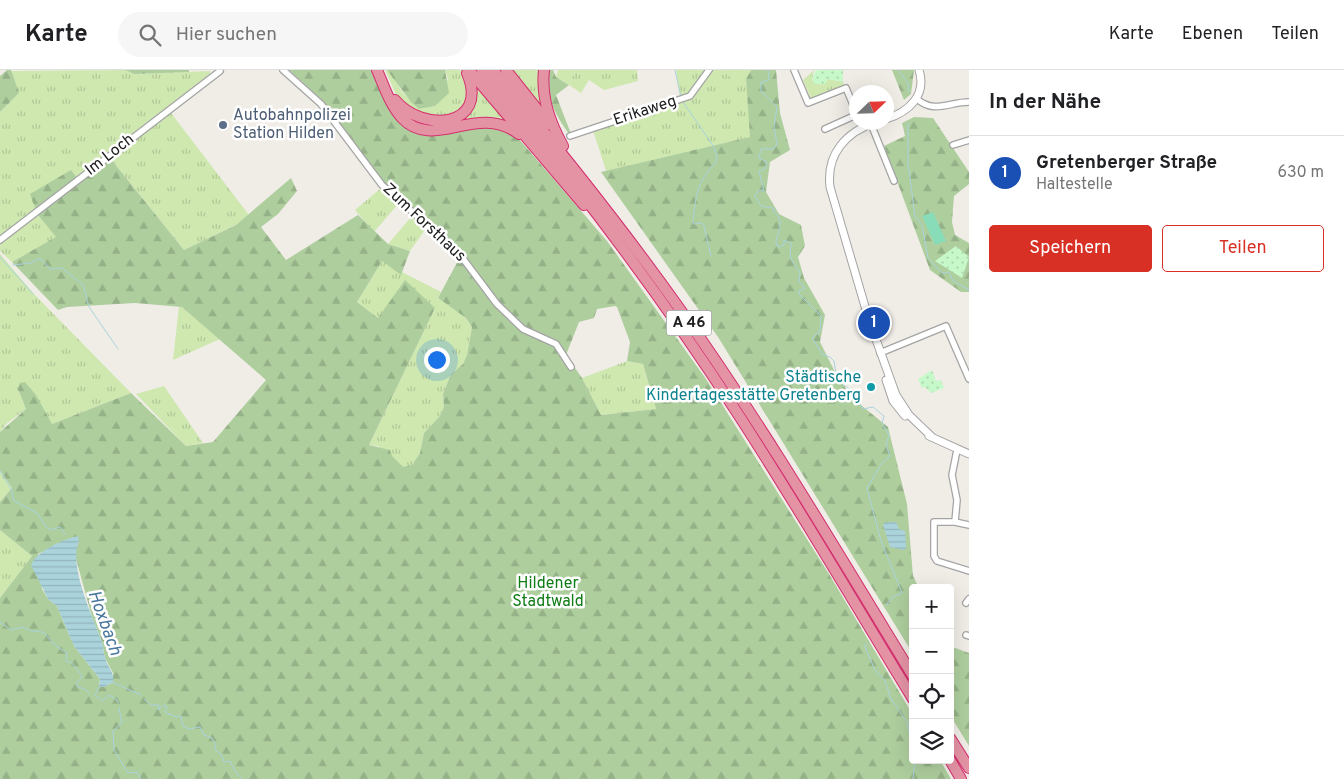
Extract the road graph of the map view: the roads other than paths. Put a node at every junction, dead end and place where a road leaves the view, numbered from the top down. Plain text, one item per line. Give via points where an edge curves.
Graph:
1 (220, 70) edge
2 (283, 70) edge
3 (377, 70) edge
4 (381, 70) edge
5 (467, 70) edge
6 (482, 70) edge
7 (493, 70) edge
8 (506, 70) edge
9 (544, 70) edge
10 (709, 70) edge
11 (794, 70) edge
12 (918, 70) edge
13 (849, 96) edge
14 (917, 99) junction
15 (969, 102) edge
16 (894, 116) edge
17 (849, 117) edge
18 (825, 129) dead end
19 (857, 130) edge
20 (876, 130) edge
21 (555, 131) junction
22 (570, 136) dead end
23 (969, 140) edge
24 (530, 142) junction
25 (953, 145) dead end
26 (575, 169) junction
27 (894, 181) dead end
28 (600, 218) junction
29 (0, 240) edge
30 (880, 353) junction
31 (571, 367) dead end
32 (969, 379) edge
33 (957, 450) junction
34 (969, 454) edge
35 (955, 522) junction
36 (969, 525) edge
37 (969, 571) edge
38 (912, 674) edge
39 (909, 693) edge
40 (954, 744) edge
41 (953, 764) edge
42 (969, 768) edge
43 (962, 779) edge

1 - 29 street, Im Loch
2 - 31 street, Zum Forsthaus via 321,104 382,185 458,252 497,304 524,330 556,344
3 - 24 highway via 396,110 410,125 437,130 480,121 498,122
4 - 5 highway via 399,105 418,117 440,120 459,116 469,106 473,90
5 - 24 highway
6 - 28 highway, A 46
7 - 26 highway, A 46
8 - 21 highway
9 - 21 highway via 544,96
10 - 22 street, Erikaweg via 690,96
11 - 13 street via 808,103 846,88
12 - 14 street via 921,81
14 - 15 street via 933,108
14 - 16 street
17 - 18 street
19 - 30 street via 836,150 830,168 830,182 839,223
20 - 27 street
21 - 26 highway
23 - 25 street
24 - 28 highway via 580,202
26 - 38 highway, A 46 via 647,264 720,369
28 - 39 highway, A 46 via 736,412
30 - 32 street via 946,326
30 - 33 street via 893,401 912,424
33 - 34 street
33 - 35 street via 952,475 957,500
35 - 36 street
35 - 37 street via 934,522 934,556 937,561
40 - 42 highway
41 - 43 highway

